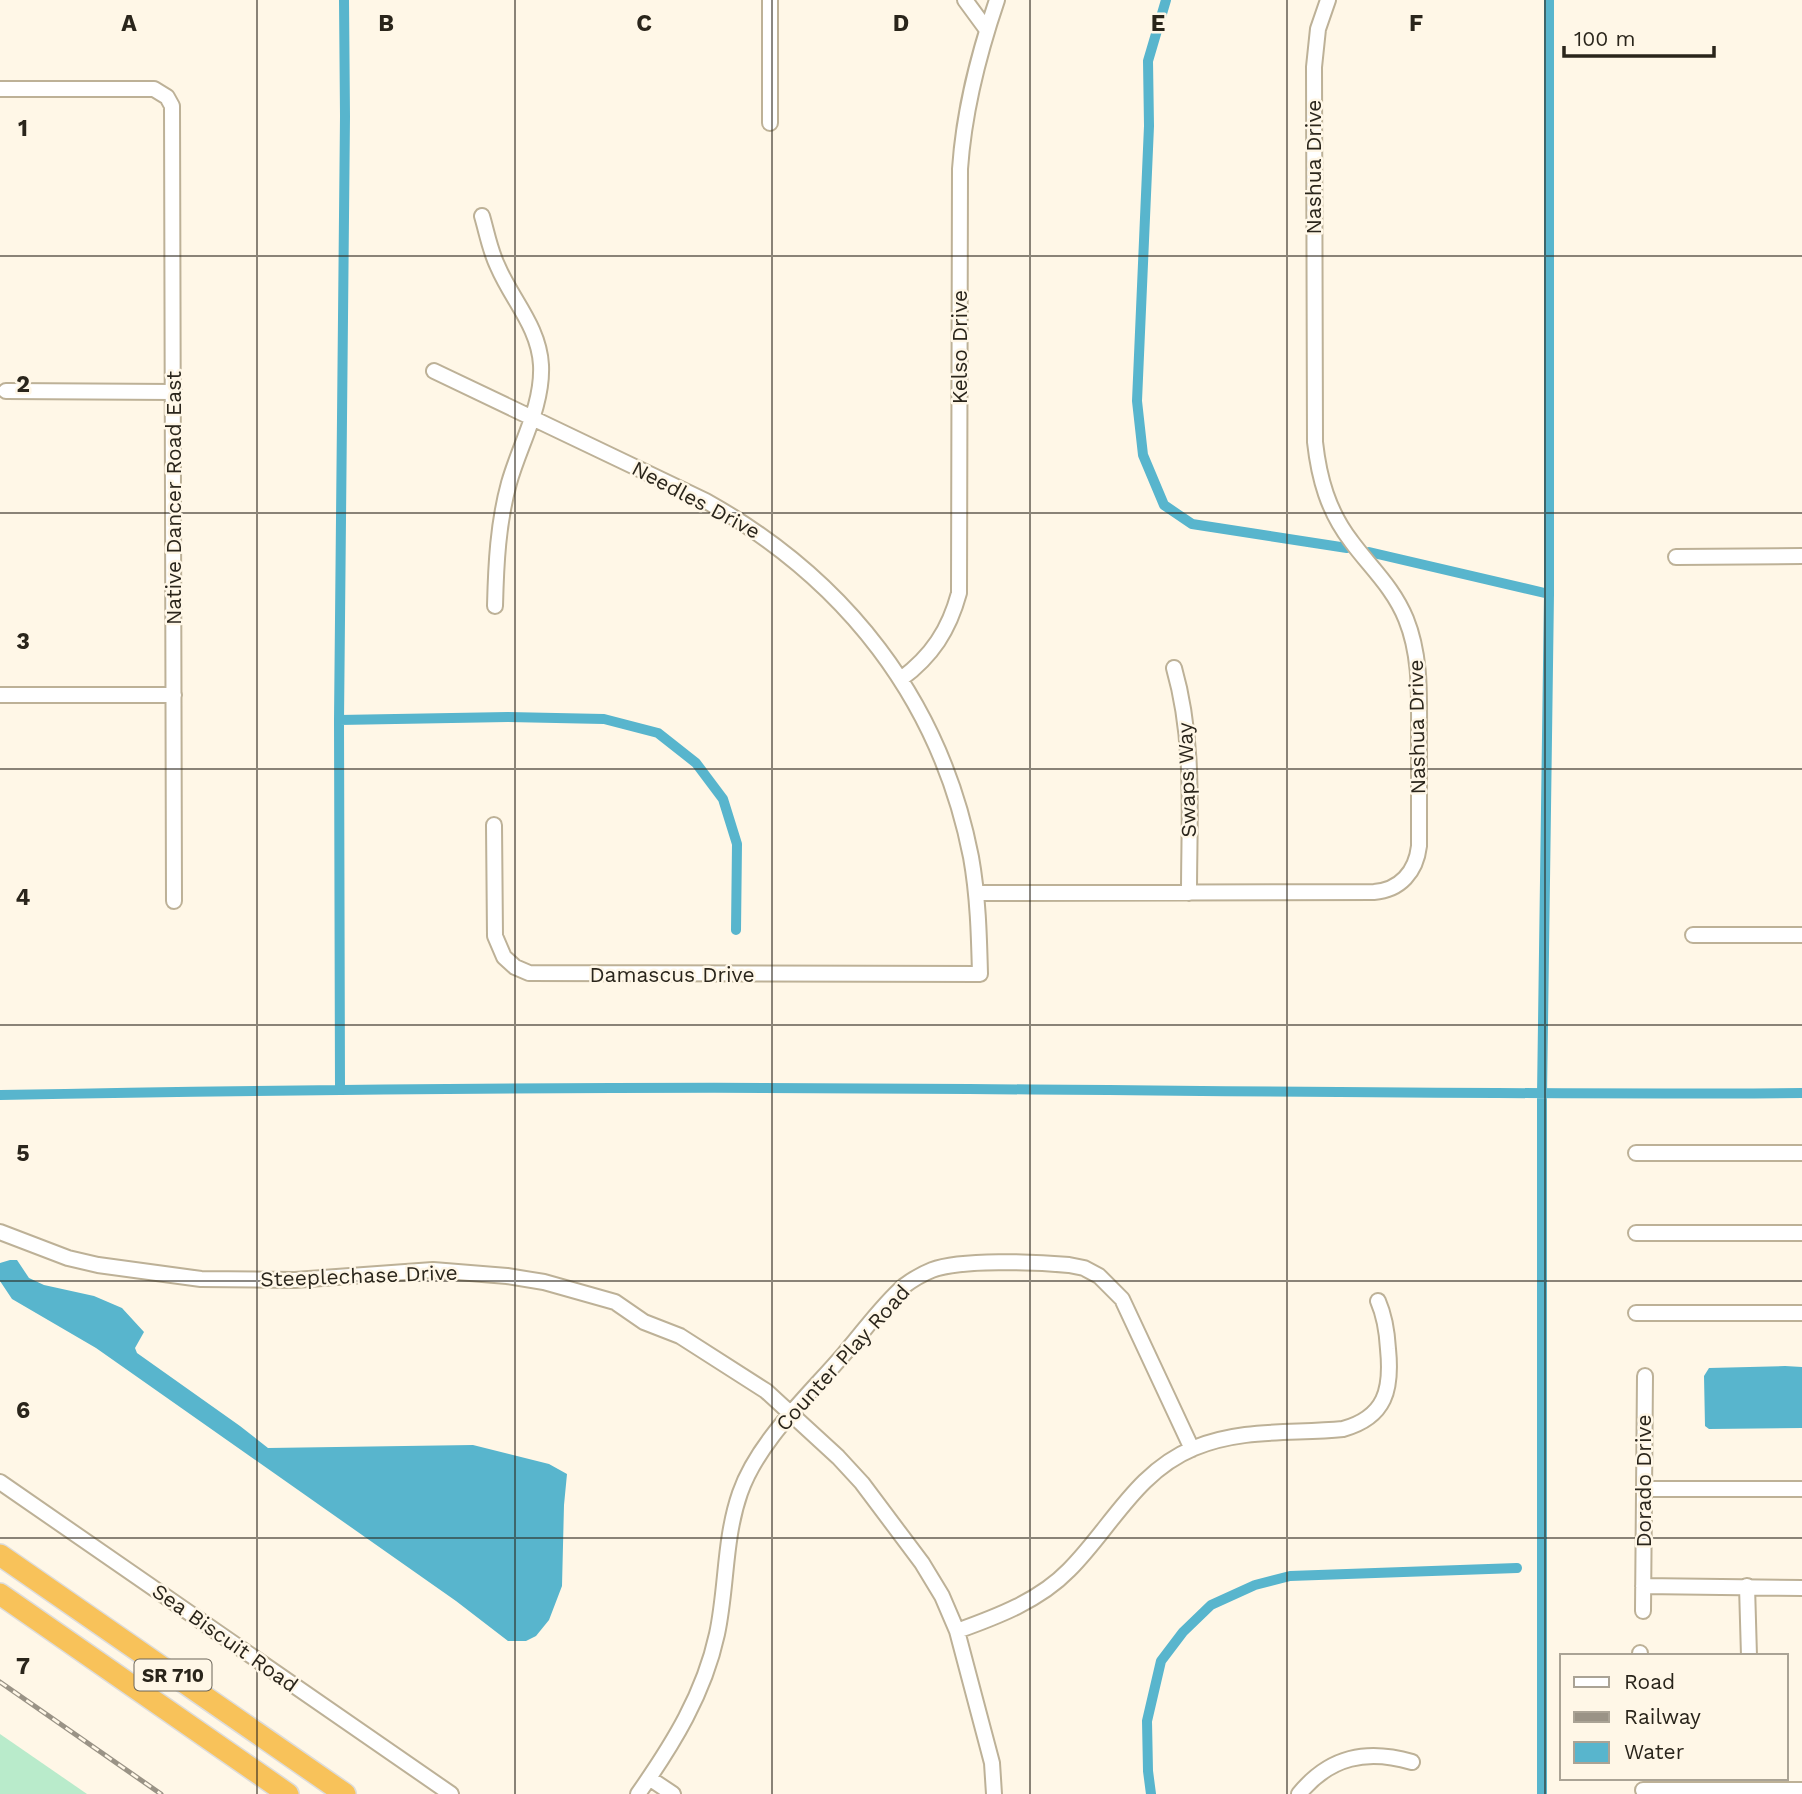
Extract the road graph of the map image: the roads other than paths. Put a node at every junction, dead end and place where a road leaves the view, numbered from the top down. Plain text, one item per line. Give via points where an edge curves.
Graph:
1 (770, 0) edge
2 (965, 0) edge
3 (997, 0) edge
4 (1328, 0) edge
5 (987, 30) junction
6 (0, 89) edge
7 (770, 122) dead end
8 (482, 216) dead end
9 (434, 371) dead end
10 (6, 391) dead end
11 (174, 392) junction
12 (532, 417) junction
13 (1802, 556) edge
14 (1676, 557) dead end
15 (495, 606) dead end
16 (1174, 668) dead end
17 (901, 679) junction
18 (0, 695) edge
19 (174, 695) junction
20 (494, 825) dead end
21 (976, 893) junction
22 (1189, 893) junction
23 (174, 901) dead end
24 (1693, 935) dead end
25 (1802, 935) edge
26 (979, 974) joint
27 (1636, 1153) dead end
28 (1802, 1153) edge
29 (0, 1232) edge
30 (1636, 1233) dead end
31 (1802, 1233) edge
32 (1378, 1301) dead end
33 (1636, 1313) dead end
34 (1802, 1313) edge
35 (1645, 1376) dead end
36 (792, 1414) junction
37 (1192, 1449) junction
38 (0, 1482) edge
39 (1643, 1489) junction
40 (1802, 1489) edge
41 (0, 1555) edge
42 (1643, 1586) junction
43 (1747, 1586) junction
44 (1802, 1588) edge
45 (0, 1594) edge
46 (1643, 1611) dead end
47 (957, 1631) junction
48 (1748, 1654) edge
49 (1412, 1762) dead end
50 (649, 1778) junction
51 (1643, 1787) edge
52 (1802, 1790) edge
53 (288, 1794) edge
54 (345, 1794) edge
55 (451, 1794) edge
56 (638, 1794) edge
57 (673, 1794) edge
58 (994, 1794) edge
59 (1299, 1794) edge

1 - 7 street
2 - 5 street
3 - 5 street, Kelso Drive
4 - 22 street, Nashua Drive via 1318,29 1314,67 1315,442 1321,480 1337,520 1389,587 1413,640 1419,678 1418,854 1404,881 1381,892
5 - 17 street, Kelso Drive via 967,104 960,169 959,593 938,643
6 - 11 street, Native Dancer Road East via 154,89 167,97 174,114
8 - 12 street via 497,267 527,317 538,347 541,379
9 - 12 street, Needles Drive
10 - 11 street
11 - 19 street, Native Dancer Road East
12 - 15 street via 503,505
12 - 17 street, Needles Drive via 706,500 765,536 843,604
13 - 14 street
16 - 22 street, Swaps Way via 1189,747
17 - 21 street, Needles Drive via 946,768 964,825
18 - 19 street
19 - 23 street, Native Dancer Road East
20 - 26 street, Damascus Drive via 495,936 504,957 529,974
21 - 22 street, Nashua Drive
21 - 26 street, Needles Drive
24 - 25 street
27 - 28 street
29 - 36 street, Steeplechase Drive via 68,1258 201,1279 295,1280 433,1270 544,1282 615,1302 680,1336 766,1391
30 - 31 street
32 - 37 street via 1386,1319 1390,1379 1384,1399 1370,1416 1343,1429 1251,1433
33 - 34 street
35 - 39 street, Dorado Drive
36 - 37 street, Counter Play Road via 894,1296 917,1277 957,1265 1069,1265 1099,1276 1119,1295
36 - 47 street, Steeplechase Drive via 862,1483 907,1542 942,1596
36 - 50 street, Counter Play Road via 741,1489 730,1528 722,1606 710,1662 688,1717
37 - 47 street via 1141,1483 1084,1555 1049,1588
38 - 55 street, Sea Biscuit Road
39 - 40 street
39 - 42 street, Dorado Drive
41 - 54 highway, SR 710
42 - 43 street
42 - 46 street, Dorado Drive
43 - 44 street
43 - 48 street
45 - 53 highway, SR 710
47 - 58 street, Steeplechase Drive via 992,1763
49 - 59 street via 1388,1755 1354,1758 1325,1770
50 - 56 street, Counter Play Road
50 - 57 street
51 - 52 street

